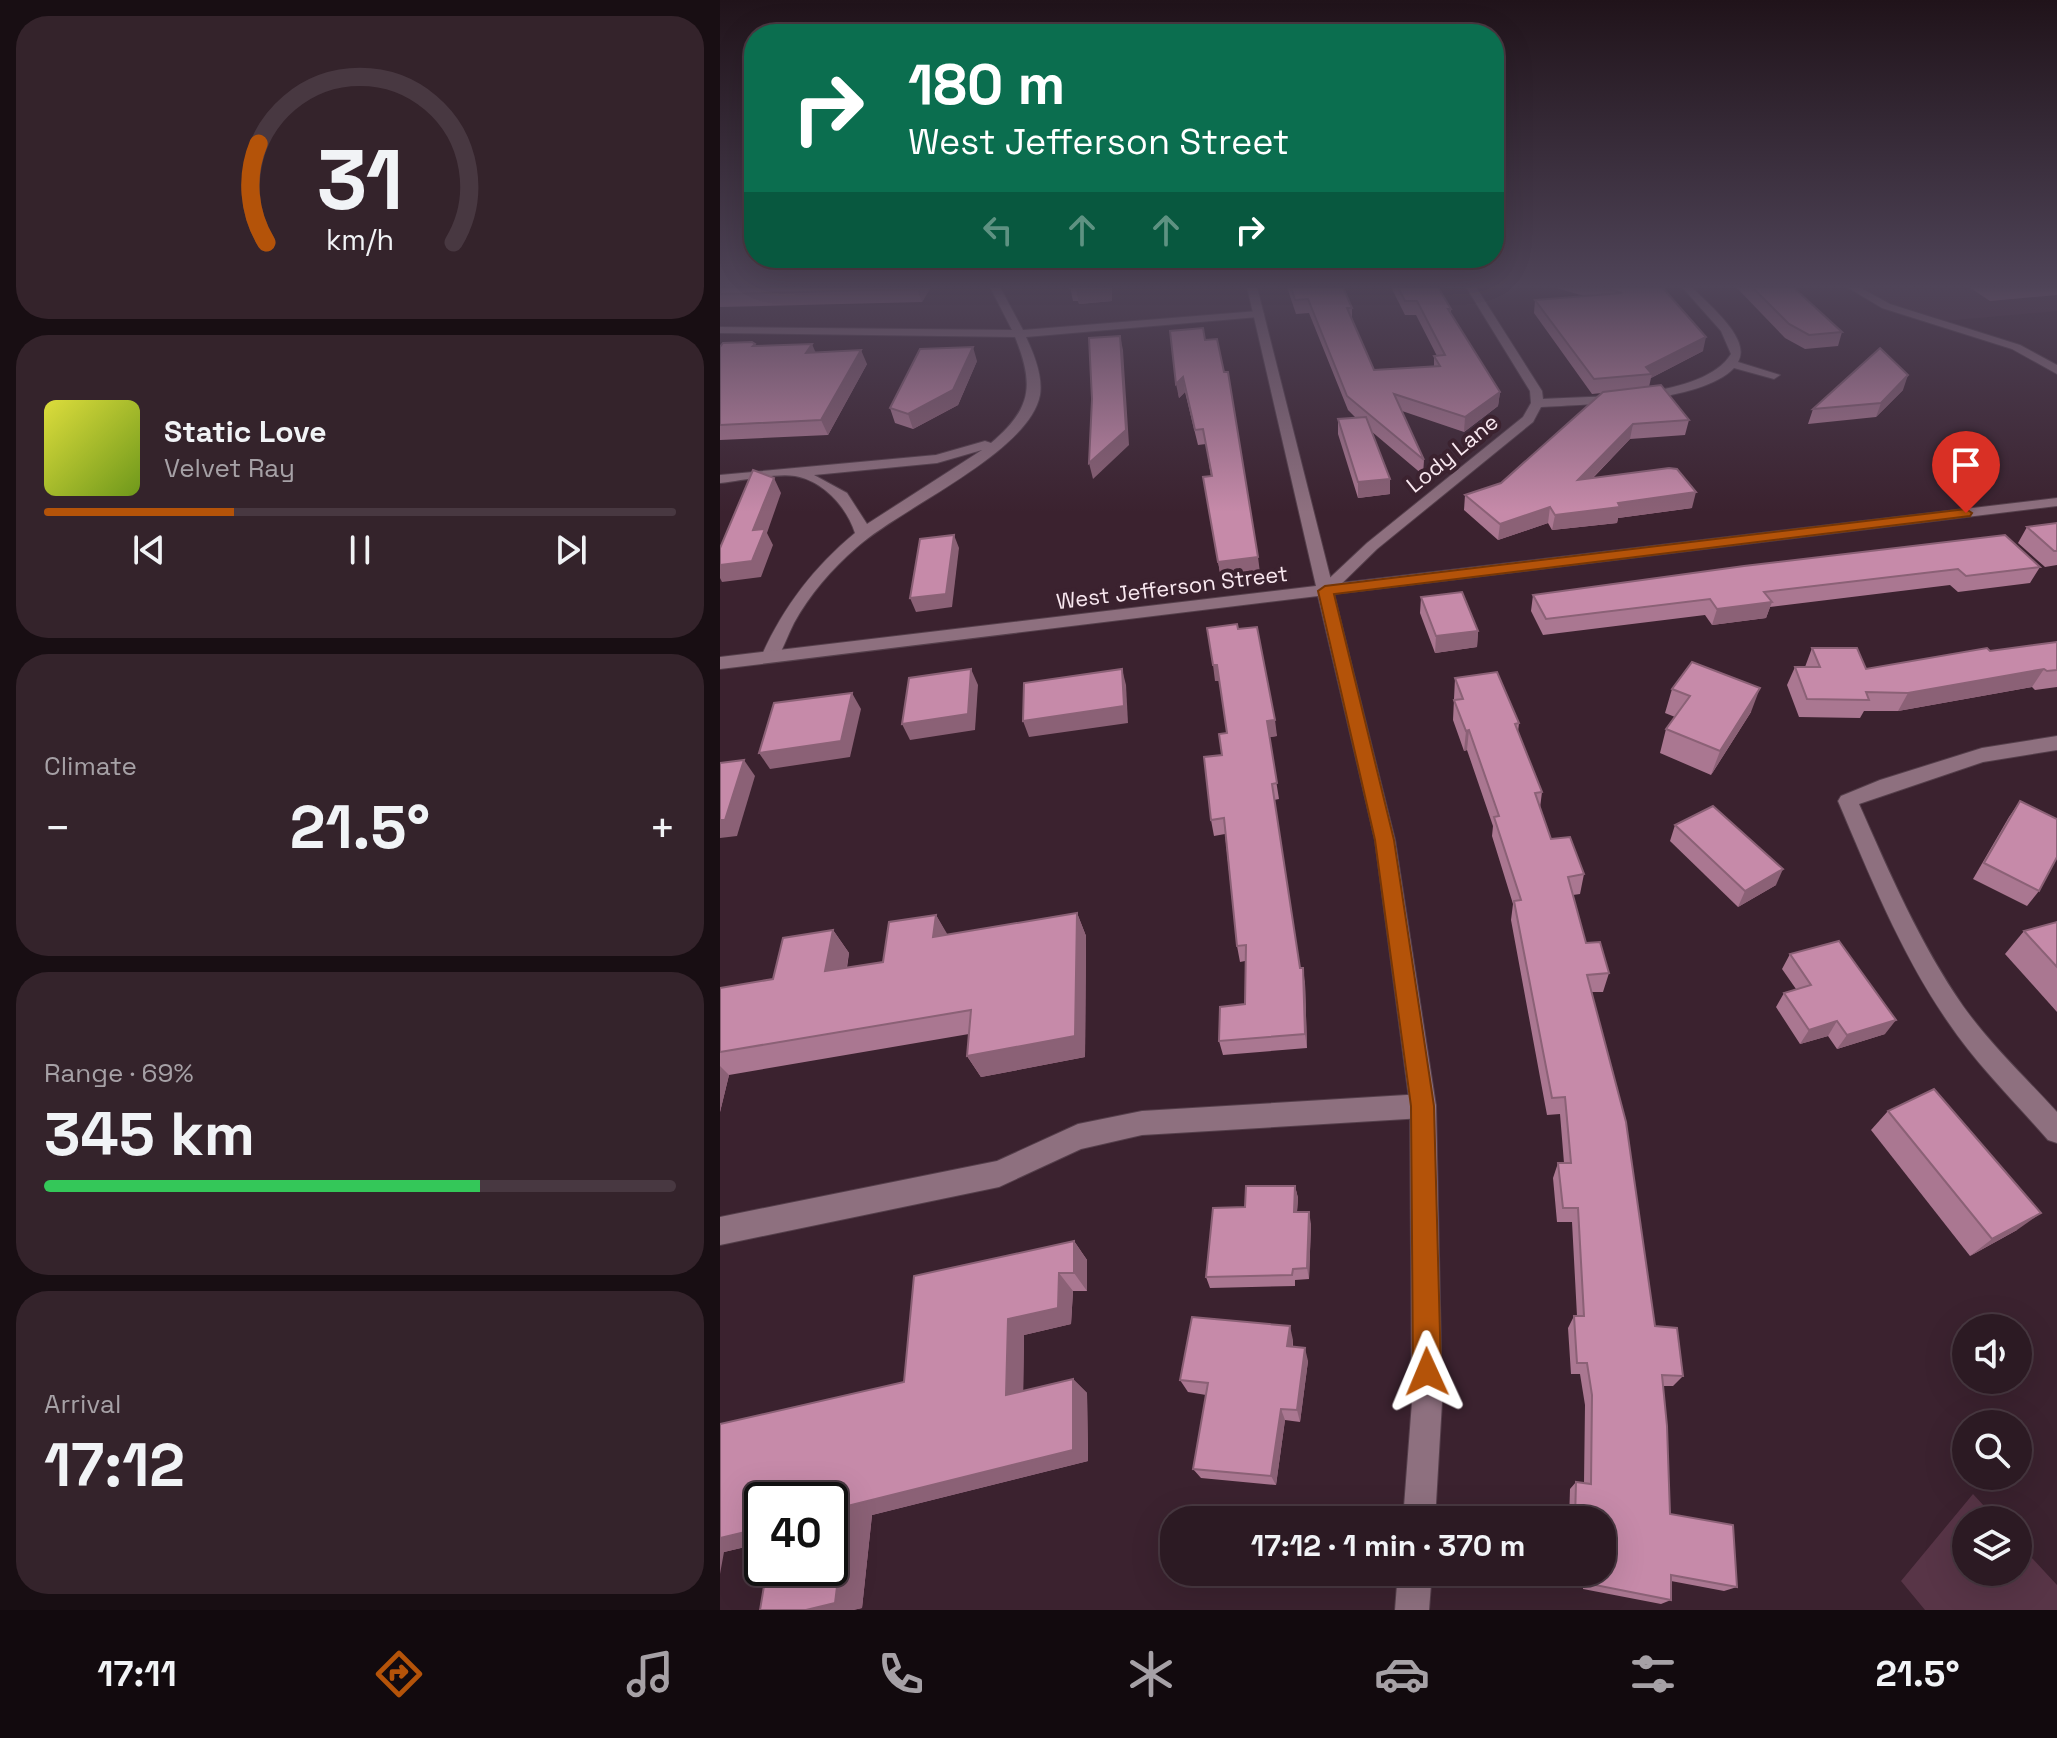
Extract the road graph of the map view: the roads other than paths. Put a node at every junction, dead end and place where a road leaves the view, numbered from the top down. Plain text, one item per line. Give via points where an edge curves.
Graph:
1 (1030, 362) edge
2 (1270, 362) edge
3 (1518, 362) edge
4 (1732, 364) joint
5 (1774, 375) dead end
6 (1537, 403) junction
7 (1007, 436) junction
8 (785, 474) junction
9 (720, 479) edge
10 (2057, 502) edge
11 (863, 533) junction
12 (1325, 591) junction
13 (770, 657) junction
14 (720, 663) edge
15 (2057, 743) edge
16 (1423, 1106) junction
17 (2057, 1131) edge
18 (720, 1231) edge
19 (1420, 1506) edge
20 (1414, 1586) edge
21 (1412, 1610) edge

1 - 7 street via 1034,395 1029,414
2 - 12 street
3 - 6 street via 1536,391
4 - 5 street
4 - 6 street via 1706,382 1672,392
6 - 12 street, Lody Lane via 1528,419
7 - 8 street via 937,459
7 - 11 street
8 - 9 street
8 - 11 street via 836,489
10 - 12 street, West Jefferson Street
11 - 13 street via 810,583
12 - 13 street, West Jefferson Street
12 - 16 street via 1385,840
13 - 14 street, West Jefferson Street
15 - 17 street via 1982,755 1848,801 1930,976 1958,1018
16 - 18 street via 1142,1123 1078,1137 999,1174
16 - 19 street via 1427,1402
20 - 21 street

